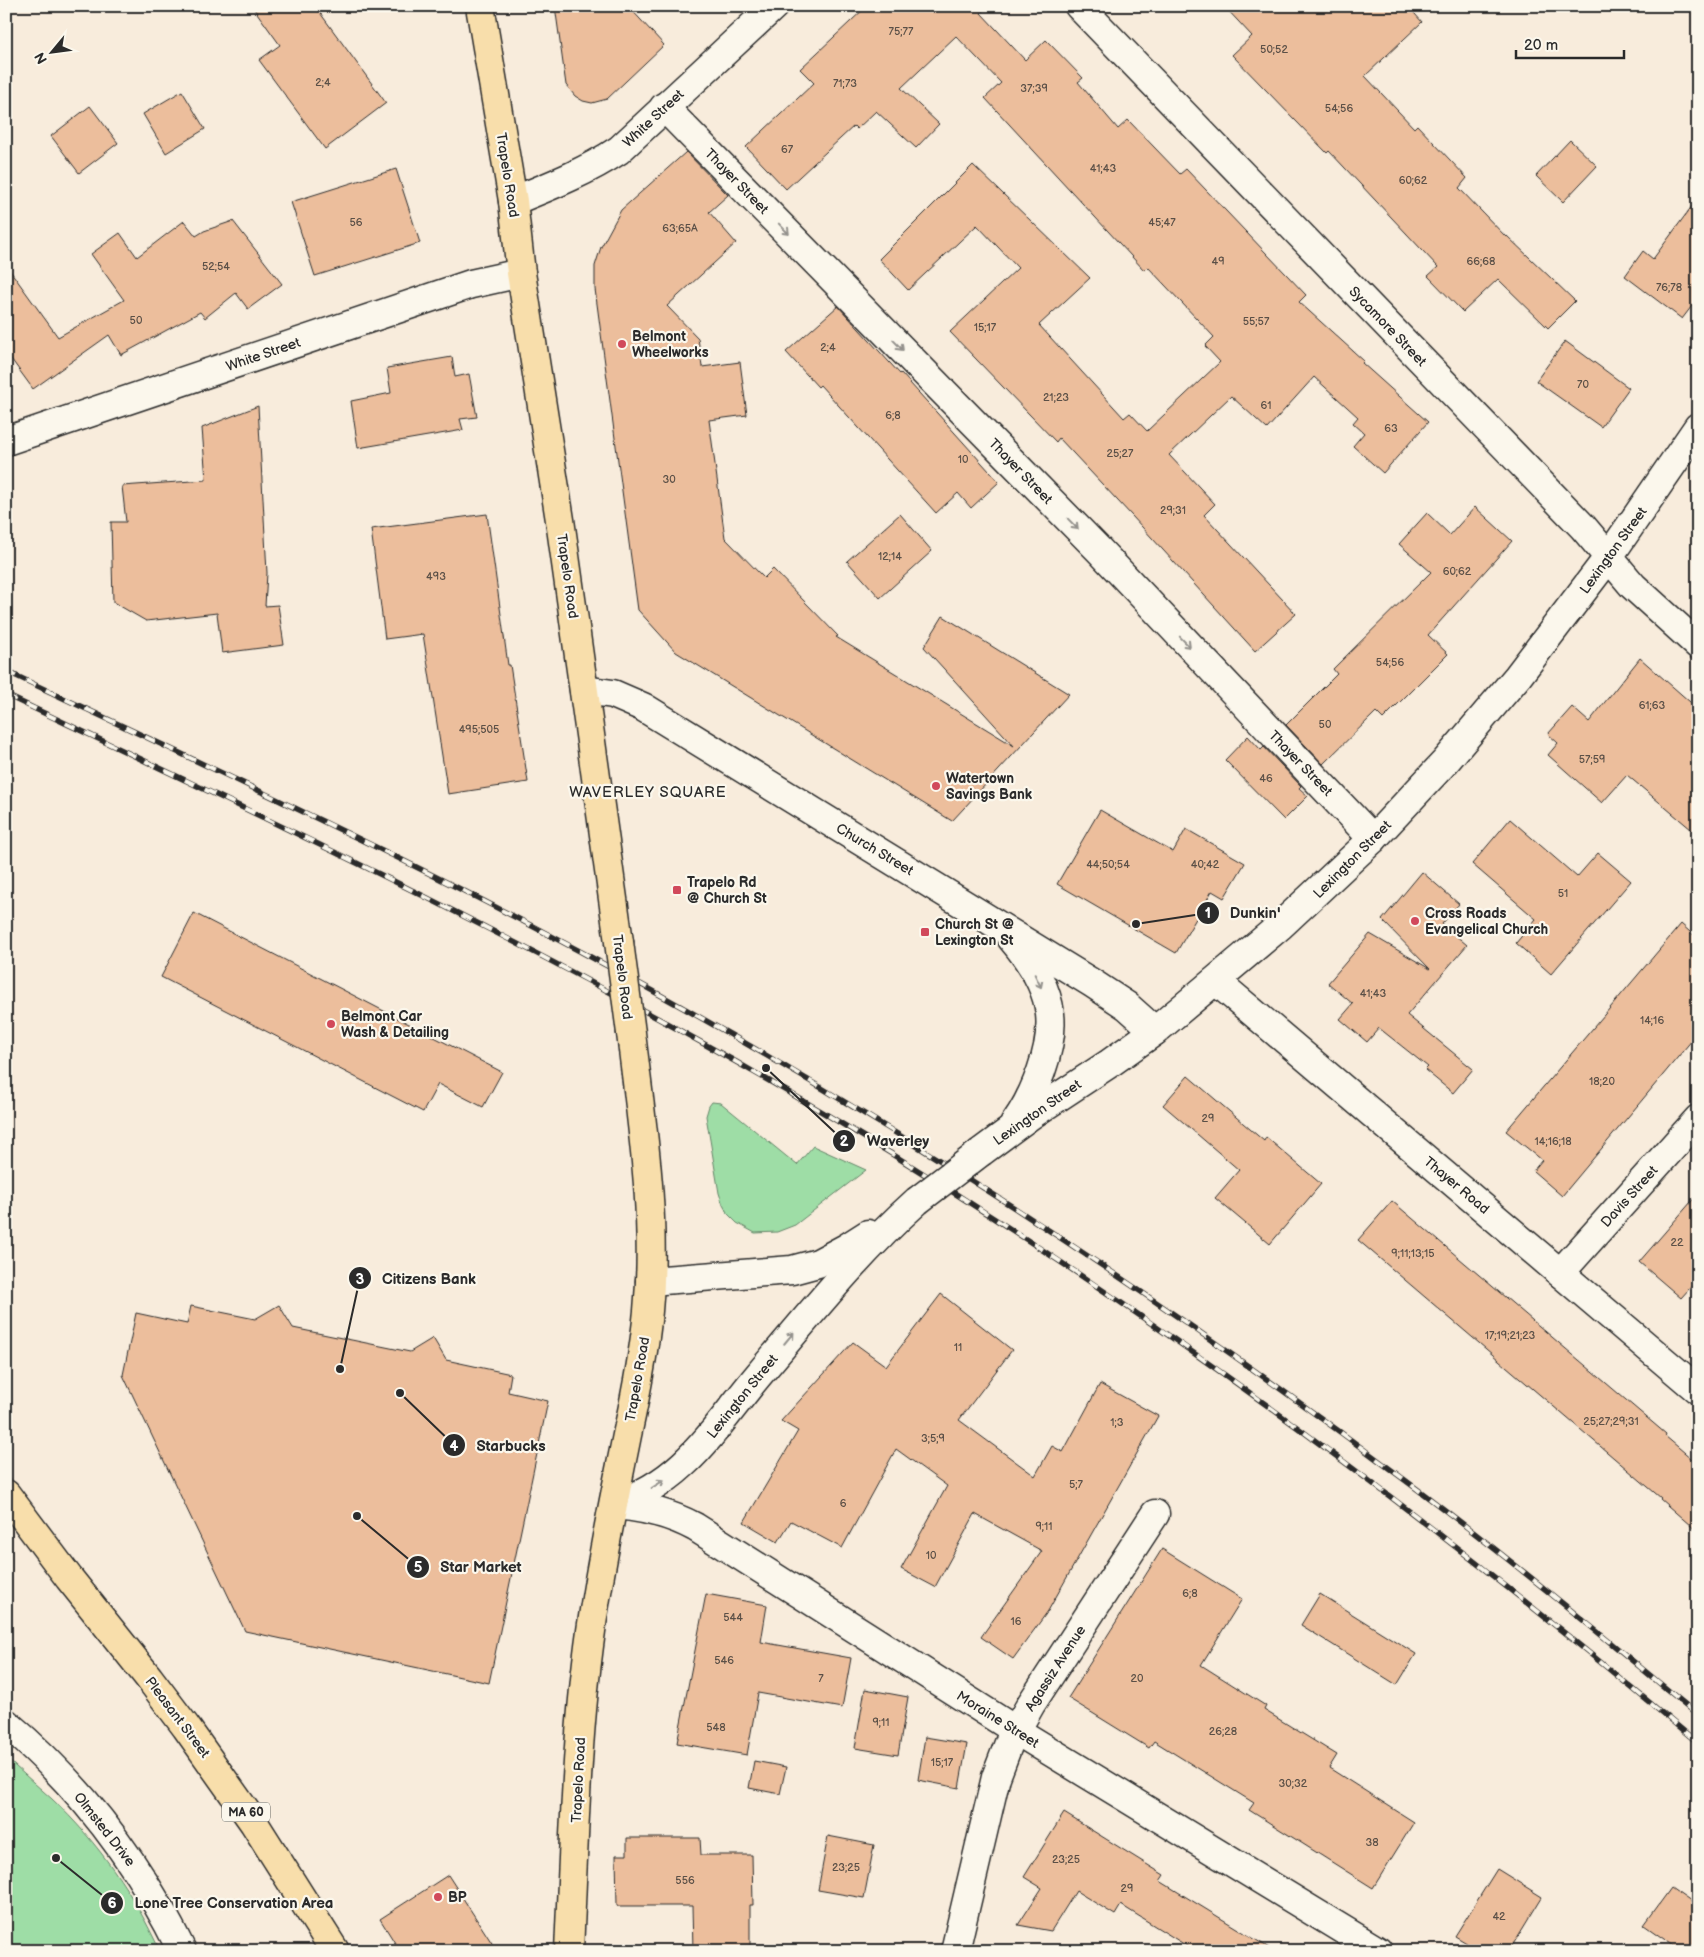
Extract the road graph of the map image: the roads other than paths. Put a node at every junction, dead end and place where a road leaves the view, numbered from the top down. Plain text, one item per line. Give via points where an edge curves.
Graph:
1 (480, 6) edge
2 (774, 6) edge
3 (1079, 6) edge
4 (664, 107) junction
5 (513, 201) junction
6 (521, 273) junction
7 (1698, 427) edge
8 (6, 441) edge
9 (1608, 558) junction
10 (1698, 645) edge
11 (584, 690) junction
12 (1373, 839) junction
13 (1001, 927) junction
14 (1216, 981) junction
15 (1154, 1030) junction
16 (1698, 1119) edge
17 (1011, 1129) junction
18 (917, 1201) junction
19 (1560, 1274) junction
20 (650, 1281) junction
21 (1698, 1390) edge
22 (6, 1494) edge
23 (614, 1505) junction
24 (1155, 1514) dead end
25 (6, 1723) edge
26 (1015, 1730) junction
27 (182, 1951) edge
28 (335, 1951) edge
29 (568, 1951) edge
30 (955, 1951) edge
31 (1378, 1951) edge

1 - 5 main road, Trapelo Road
2 - 4 street, White Street
3 - 9 street, Sycamore Street via 1583,528
4 - 5 street, White Street via 604,161
4 -> 12 street, Thayer Street via 1099,550
5 - 6 main road, Trapelo Road
6 - 8 street, White Street via 471,284
6 - 11 main road, Trapelo Road
7 - 9 street, Lexington Street
9 - 10 street, Sycamore Street via 1645,598
9 - 12 street, Lexington Street via 1469,736
11 - 13 street, Church Street via 613,694 644,707
11 - 20 main road, Trapelo Road, bridge via 649,1191
12 - 14 street, Lexington Street via 1300,909
13 - 15 street, Church Street via 1114,997
13 -> 17 street via 1019,948 1040,982 1051,1024 1037,1081
14 - 15 street, Lexington Street
14 - 19 street, Thayer Road
15 - 17 street, Lexington Street
16 - 19 street, Davis Street
17 - 18 street, Lexington Street, bridge
18 - 20 street, Lexington Street via 846,1248 805,1267 778,1272
23 -> 18 street, Lexington Street via 650,1489 687,1462 835,1283
19 - 21 street, Thayer Road
20 - 23 main road, Trapelo Road via 640,1368
22 - 28 main road, Pleasant Street / MA 60 via 186,1727 254,1823
23 - 26 street, Moraine Street via 651,1509 695,1526
23 - 29 main road, Trapelo Road via 587,1661
24 - 26 street, Agassiz Avenue
25 - 27 street, Olmsted Drive via 58,1771 112,1834 150,1891
26 - 30 street, Agassiz Avenue via 996,1777
26 - 31 street, Moraine Street

